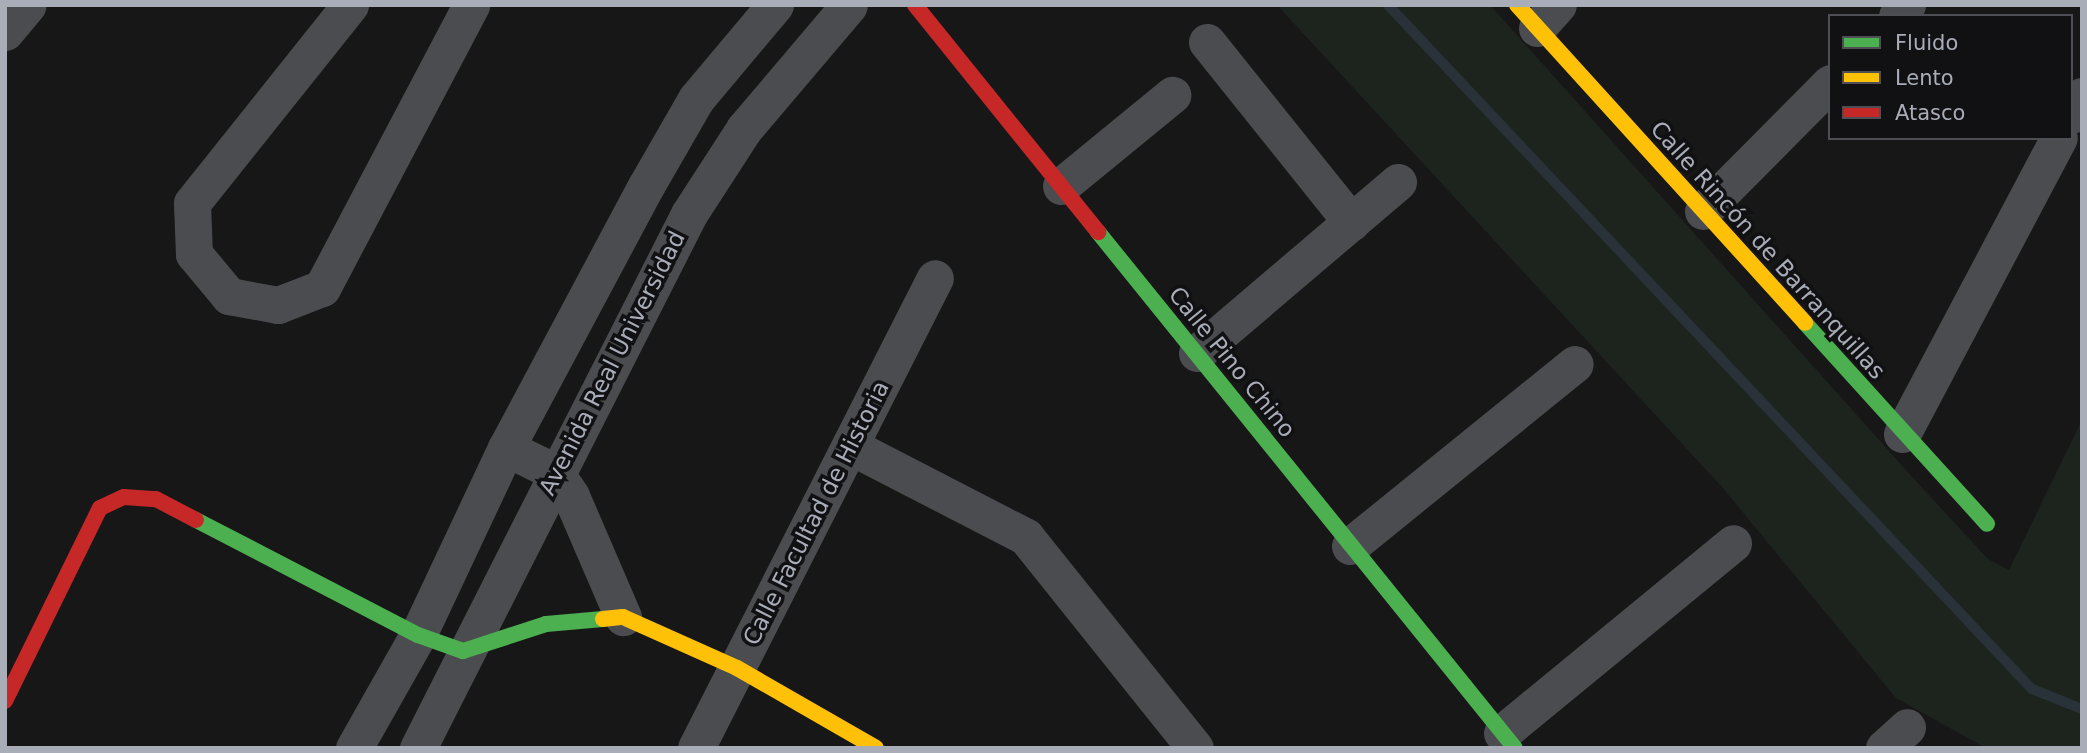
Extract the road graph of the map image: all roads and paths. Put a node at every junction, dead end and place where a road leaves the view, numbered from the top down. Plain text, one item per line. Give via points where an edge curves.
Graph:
1 (28, 5) edge
2 (351, 5) edge
3 (471, 5) edge
4 (775, 5) edge
5 (849, 5) edge
6 (915, 5) edge
7 (1537, 13) edge
8 (5, 32) edge
9 (1207, 42) dead end
10 (1828, 85) edge
11 (1172, 95) dead end
12 (2082, 96) edge
13 (2073, 112) edge
14 (2058, 140) edge
15 (1398, 182) dead end
16 (1061, 186) junction
17 (1703, 211) junction
18 (1352, 222) junction
19 (935, 278) dead end
20 (1197, 353) junction
21 (1575, 364) dead end
22 (1902, 435) junction
23 (850, 446) junction
24 (506, 448) junction
25 (555, 472) junction
26 (1987, 524) dead end
27 (1733, 543) dead end
28 (1350, 547) junction
29 (623, 617) junction
30 (418, 635) junction
31 (463, 652) junction
32 (737, 668) junction
33 (5, 701) edge
34 (1509, 741) edge
35 (354, 748) edge
36 (418, 748) edge
37 (696, 748) edge
38 (876, 748) edge
39 (1195, 748) edge

1 - 8 street
2 - 3 street via 192,203 194,254 229,296 278,305 322,288
4 - 24 street via 696,99
5 - 25 street, Avenida Real Universidad via 744,129 689,214
6 - 16 street, Calle Pino Chino
7 - 17 street, Calle Rincón de Barranquillas
9 - 18 street
10 - 17 street
11 - 16 street
12 - 13 street
14 - 22 street
15 - 18 street
16 - 20 street, Calle Pino Chino
17 - 22 street, Calle Rincón de Barranquillas
18 - 20 street
19 - 23 street, Calle Facultad de Historia
20 - 28 street, Calle Pino Chino
21 - 28 street
22 - 26 street, Calle Rincón de Barranquillas
23 - 32 street, Calle Facultad de Historia
23 - 39 street via 1026,537
24 - 25 street
24 - 30 street
25 - 29 street via 571,496
25 - 31 street, Avenida Real Universidad
27 - 34 street
28 - 34 street, Calle Pino Chino
29 - 31 street via 546,624
29 - 32 street
30 - 31 street
30 - 33 street via 156,499 124,497 100,508
30 - 35 street
31 - 36 street, Avenida Real Universidad
32 - 37 street, Calle Facultad de Historia
32 - 38 street

